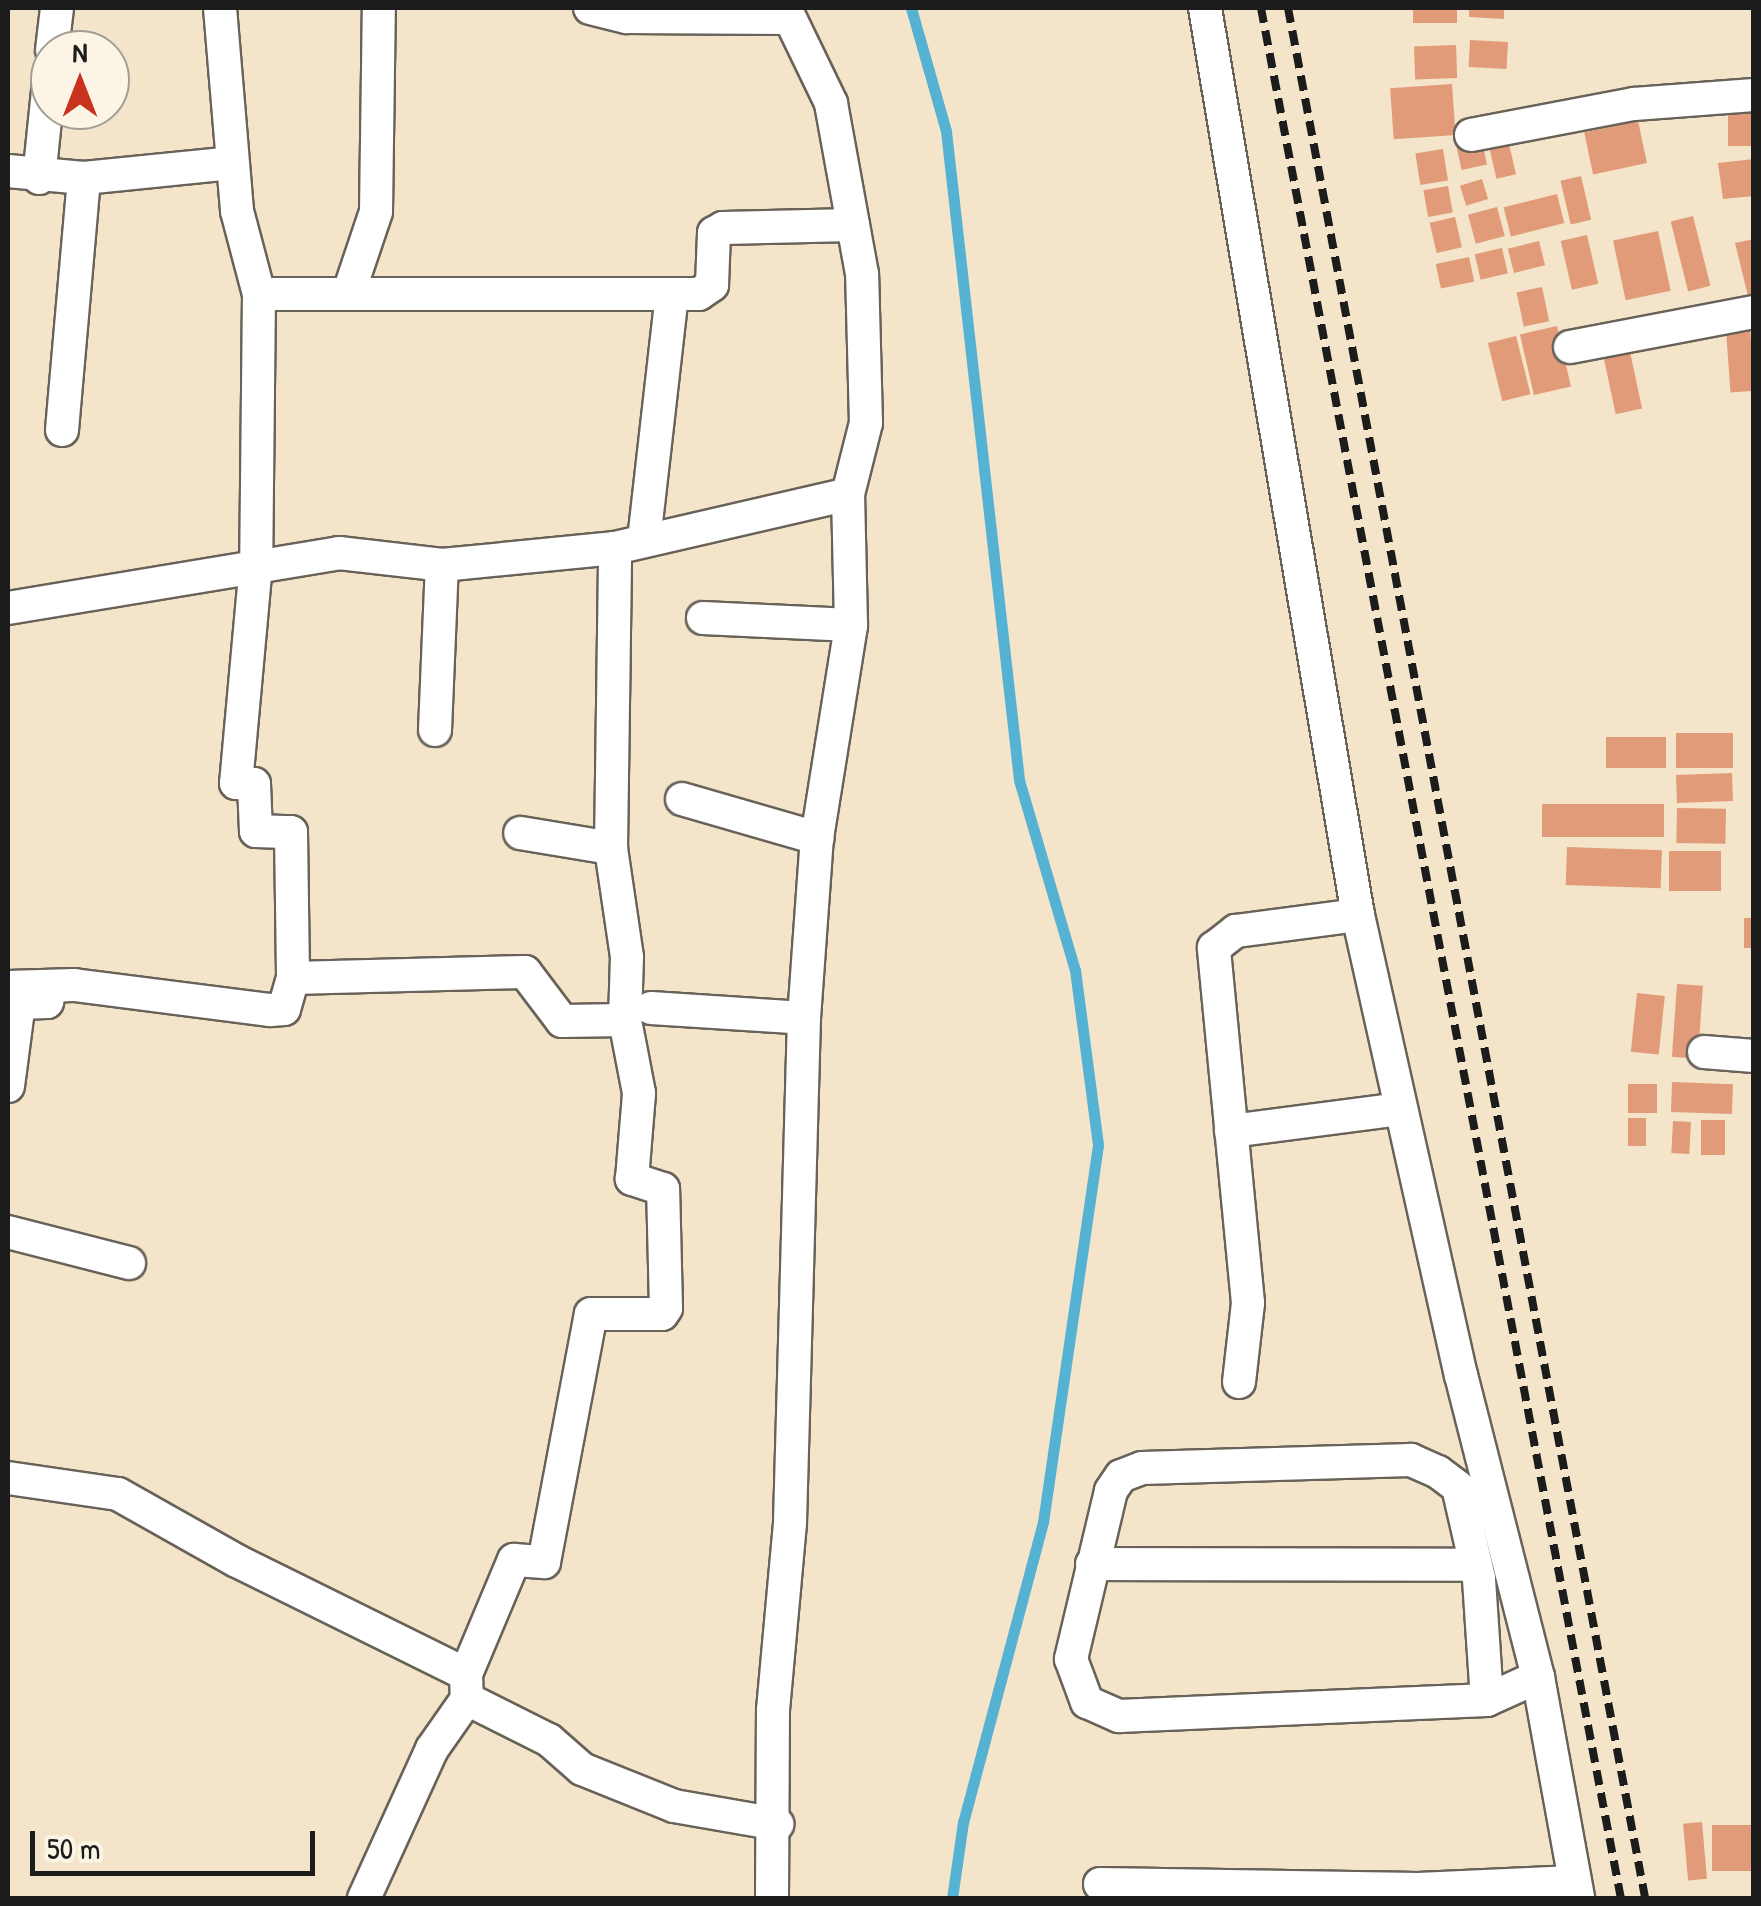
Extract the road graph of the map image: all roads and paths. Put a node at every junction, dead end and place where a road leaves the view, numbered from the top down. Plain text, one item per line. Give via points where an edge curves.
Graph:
1 (220, 8) edge
2 (379, 8) edge
3 (590, 8) edge
4 (1206, 8) edge
5 (786, 13) edge
6 (1754, 95) edge
7 (35, 130) edge
8 (1471, 135) dead end
9 (231, 163) junction
10 (23, 174) edge
11 (84, 178) junction
12 (853, 224) junction
13 (349, 292) junction
14 (259, 294) junction
15 (672, 296) junction
16 (1754, 312) edge
17 (1570, 346) dead end
18 (62, 430) dead end
19 (848, 494) junction
20 (630, 544) junction
21 (256, 564) junction
22 (442, 565) junction
23 (8, 608) edge
24 (703, 618) dead end
25 (851, 625) junction
26 (435, 730) dead end
27 (682, 799) dead end
28 (520, 833) dead end
29 (818, 838) junction
30 (611, 848) junction
31 (1358, 914) junction
32 (293, 978) junction
33 (52, 984) junction
34 (8, 987) edge
35 (638, 1014) junction
36 (804, 1018) junction
37 (1704, 1052) dead end
38 (1754, 1056) edge
39 (8, 1086) edge
40 (1401, 1109) junction
41 (1232, 1131) junction
42 (8, 1232) edge
43 (128, 1263) dead end
44 (1239, 1382) dead end
45 (8, 1478) edge
46 (1092, 1564) junction
47 (1475, 1566) junction
48 (1538, 1678) junction
49 (467, 1686) junction
50 (1488, 1700) junction
51 (777, 1824) junction
52 (1100, 1884) dead end
53 (1576, 1890) edge
54 (364, 1898) edge
55 (772, 1898) edge

1 - 9 street
2 - 13 street via 376,212
3 - 5 street via 627,17
4 - 31 street
5 - 12 street via 831,102
6 - 8 street via 1634,104
7 - 10 street
9 - 11 street
9 - 14 street
10 - 11 street
11 - 18 street
12 - 15 street via 723,228 714,233 712,285 699,294
12 - 19 street via 867,376 866,423
13 - 14 street
13 - 15 street
14 - 21 street
15 - 20 street
16 - 17 street
19 - 20 street
19 - 25 street
20 - 22 street
20 - 30 street
21 - 22 street via 339,553
21 - 23 street
21 - 32 street via 236,783 254,784 256,831 292,832
22 - 26 street
24 - 25 street
25 - 29 street
27 - 29 street
28 - 30 street
29 - 36 street
30 - 35 street
31 - 40 street
31 - 41 street via 1236,932 1214,948
32 - 33 street via 284,1009 270,1010
32 - 35 street via 525,972 562,1022
33 - 34 street
33 - 39 street via 48,1002 19,1003
35 - 36 street
35 - 49 street via 632,1179 663,1189 666,1308 662,1314 591,1314 544,1562 514,1560
36 - 51 street via 790,1522 774,1710
37 - 38 street
40 - 41 street
40 - 48 street
41 - 44 street via 1248,1302
42 - 43 street
45 - 49 street via 118,1494
46 - 47 street
46 - 47 street via 1110,1491 1121,1476 1142,1468 1411,1460 1458,1487
46 - 50 street via 1071,1658 1087,1702 1120,1716
47 - 50 street
48 - 50 street
48 - 53 street
49 - 51 street via 582,1769 674,1806
49 - 54 street
51 - 55 street
52 - 53 street

